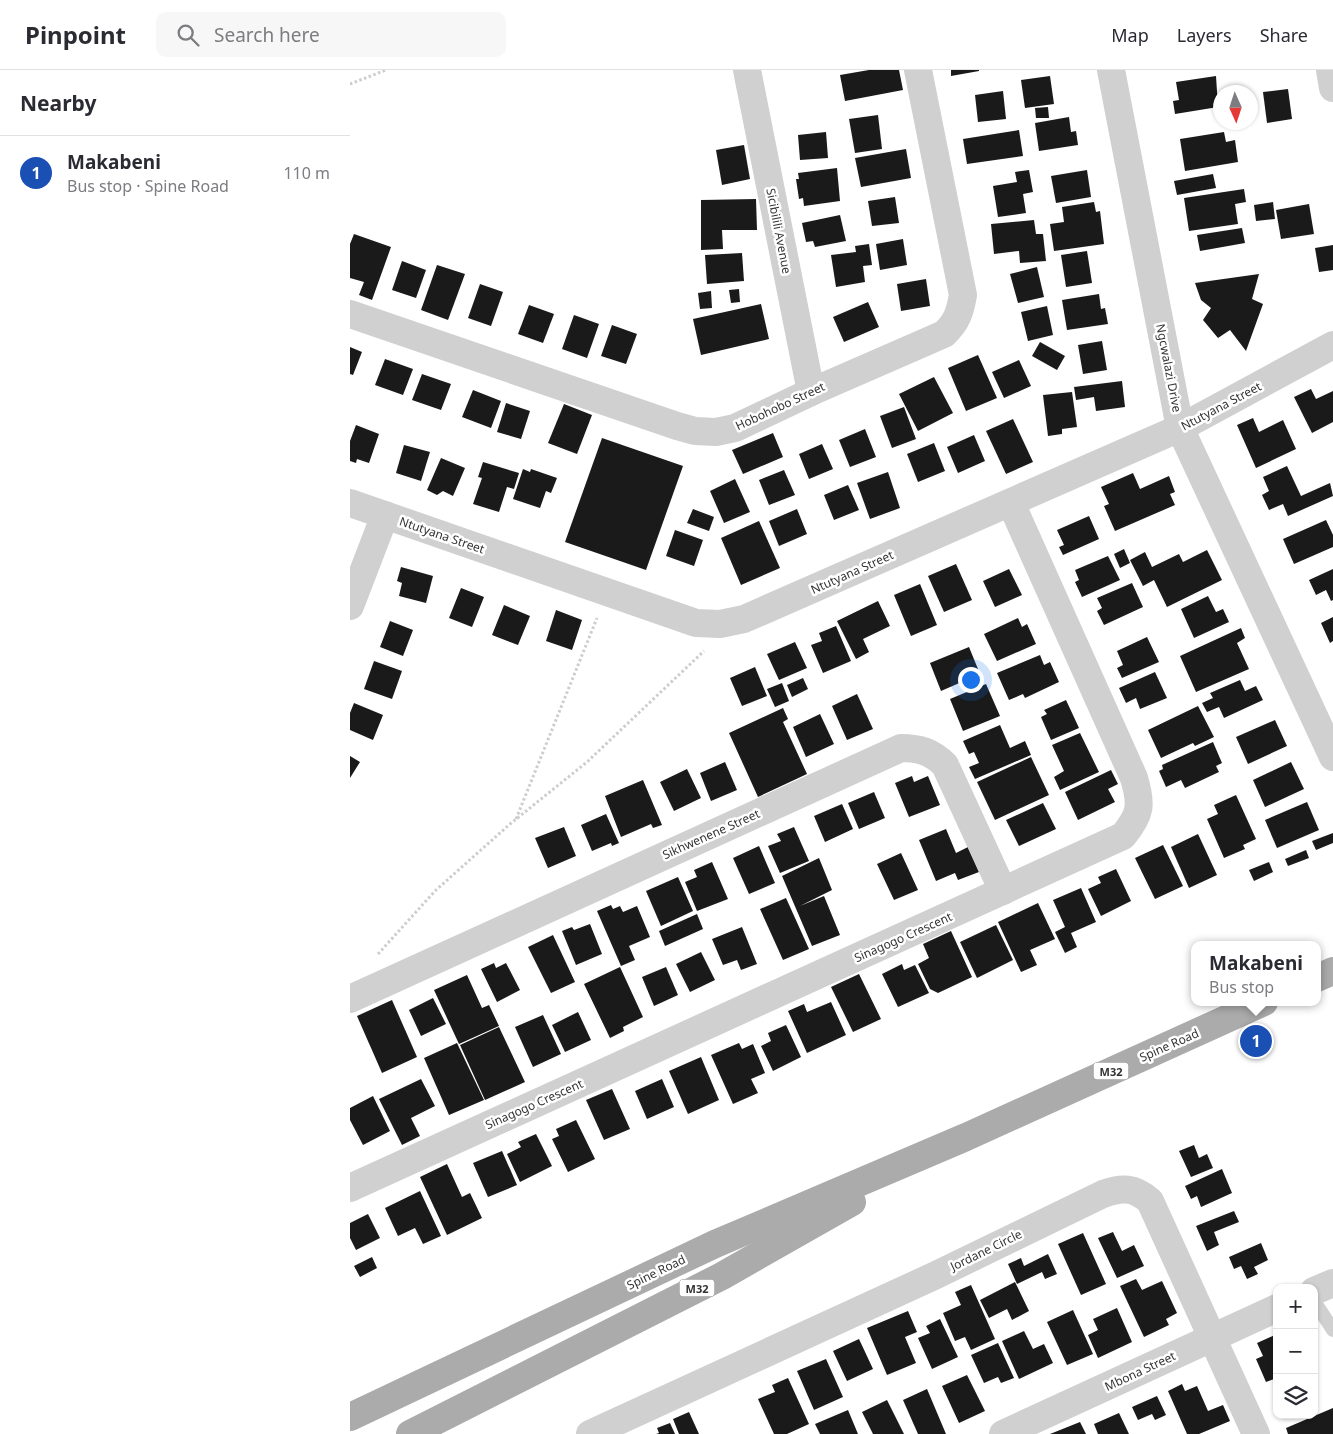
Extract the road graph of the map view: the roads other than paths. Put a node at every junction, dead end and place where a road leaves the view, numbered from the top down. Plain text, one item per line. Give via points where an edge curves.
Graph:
1 (747, 70) edge
2 (918, 70) edge
3 (1111, 70) edge
4 (1330, 70) edge
5 (1333, 88) edge
6 (350, 314) edge
7 (1333, 346) edge
8 (811, 392) junction
9 (1180, 428) junction
10 (350, 503) edge
11 (1011, 503) junction
12 (385, 515) junction
13 (350, 606) edge
14 (1333, 757) edge
15 (1003, 891) junction
16 (1333, 971) edge
17 (1321, 976) edge
18 (350, 999) edge
19 (1255, 1006) edge
20 (966, 1137) junction
21 (350, 1188) edge
22 (1333, 1283) edge
23 (1318, 1289) edge
24 (1318, 1307) edge
25 (1273, 1310) edge
26 (1333, 1330) edge
27 (1213, 1337) junction
28 (350, 1417) edge
29 (410, 1434) edge
30 (590, 1434) edge
31 (1003, 1434) edge
32 (1256, 1434) edge

1 - 8 street, Sicibilili Avenue
2 - 8 street, Hobohobo Street via 963,295 960,313 944,334
3 - 9 street, Ngcwalazi Drive
4 - 5 street
6 - 8 street, Hobohobo Street via 696,431 716,432 735,428
7 - 9 street, Ntutyana Street
9 - 11 street, Ntutyana Street
9 - 14 street, Ngcwalazi Drive
10 - 12 street, Ntutyana Street
11 - 12 street, Ntutyana Street via 744,620 720,624 696,623
11 - 15 street, Sinagogo Crescent via 1134,778 1140,799 1138,812 1123,836
12 - 13 street
15 - 18 street, Sikhwenene Street via 945,765 926,751 901,748
15 - 21 street, Sinagogo Crescent
16 - 17 main road
19 - 20 main road, Spine Road / M32
20 - 28 main road, Spine Road / M32 via 715,1244
20 - 29 main road, Spine Road / M32 via 722,1276
22 - 23 street
24 - 26 lane
25 - 27 street, Mbona Street
27 - 30 street, Jordane Circle via 1150,1201 1130,1188 1116,1190
27 - 31 street, Mbona Street
27 - 32 street, Jordane Circle

